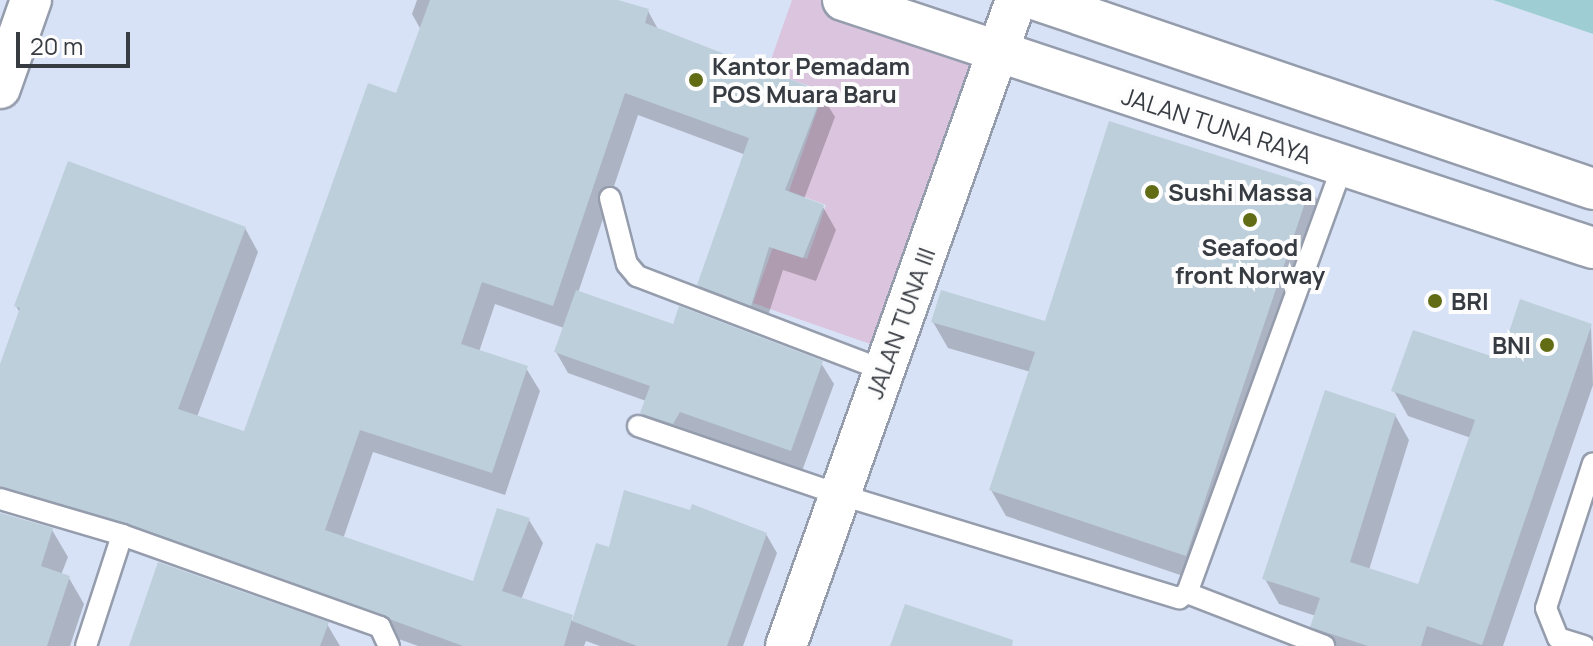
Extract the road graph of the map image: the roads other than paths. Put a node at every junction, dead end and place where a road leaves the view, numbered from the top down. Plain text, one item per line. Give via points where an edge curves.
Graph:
1 (31, 0) edge
2 (843, 0) edge
3 (1016, 0) edge
4 (1037, 0) edge
5 (997, 53) junction
6 (0, 88) edge
7 (1342, 166) junction
8 (1593, 189) edge
9 (610, 198) dead end
10 (1593, 248) edge
11 (883, 370) junction
12 (638, 426) dead end
13 (1593, 463) edge
14 (838, 494) junction
15 (0, 499) edge
16 (122, 535) junction
17 (1187, 593) junction
18 (86, 646) edge
19 (389, 646) edge
20 (786, 646) edge
21 (1324, 646) edge
22 (1584, 646) edge

1 - 6 street
2 - 5 street, JALAN TUNA RAYA
3 - 5 street, JALAN TUNA III
4 - 8 street
5 - 7 street, JALAN TUNA RAYA
5 - 11 street, JALAN TUNA III
7 - 10 street, JALAN TUNA RAYA
7 - 17 lane
9 - 11 lane via 627,264 637,276
11 - 14 street, JALAN TUNA III
12 - 14 lane
13 - 22 lane via 1546,608 1558,638
14 - 17 lane via 1166,597
14 - 20 street, JALAN TUNA III
15 - 16 lane
16 - 18 lane
16 - 19 lane via 380,627
17 - 21 lane

